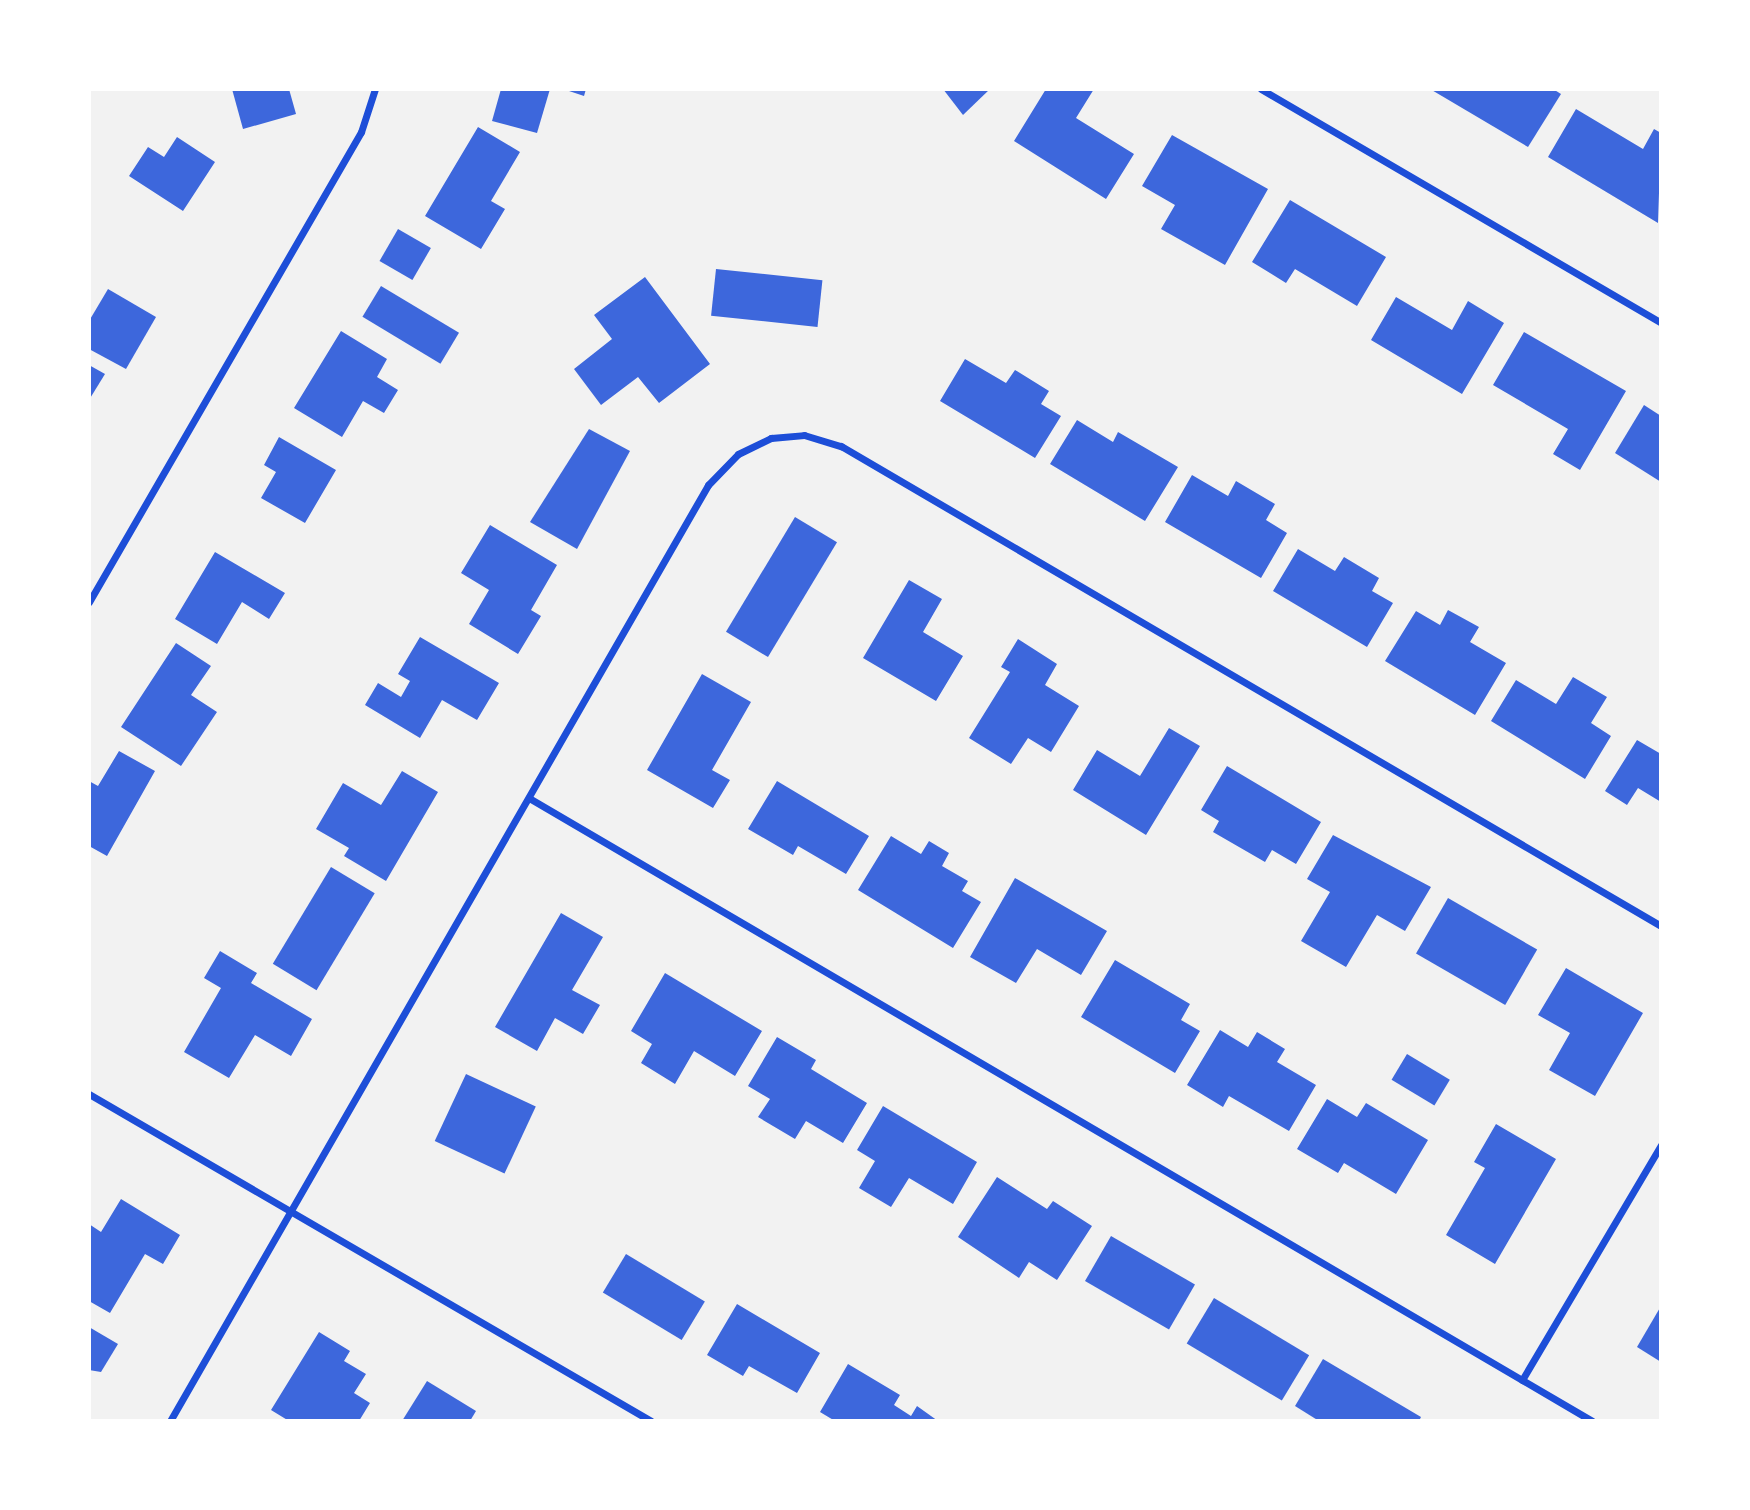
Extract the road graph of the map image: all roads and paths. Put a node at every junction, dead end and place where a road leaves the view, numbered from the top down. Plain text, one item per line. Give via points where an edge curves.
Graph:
1 (375, 89) edge
2 (1261, 89) edge
3 (1661, 323) edge
4 (89, 602) edge
5 (529, 798) junction
6 (1661, 926) edge
7 (89, 1094) edge
8 (1661, 1145) edge
9 (291, 1214) junction
10 (1522, 1380) junction
11 (170, 1421) edge
12 (651, 1421) edge
13 (1592, 1421) edge

1 - 4 street via 361,132
2 - 3 street
5 - 6 street via 708,485 738,454 771,438 804,435 841,446
5 - 9 street
5 - 10 street
7 - 9 street
8 - 10 street
9 - 11 street
9 - 12 street
10 - 13 street

